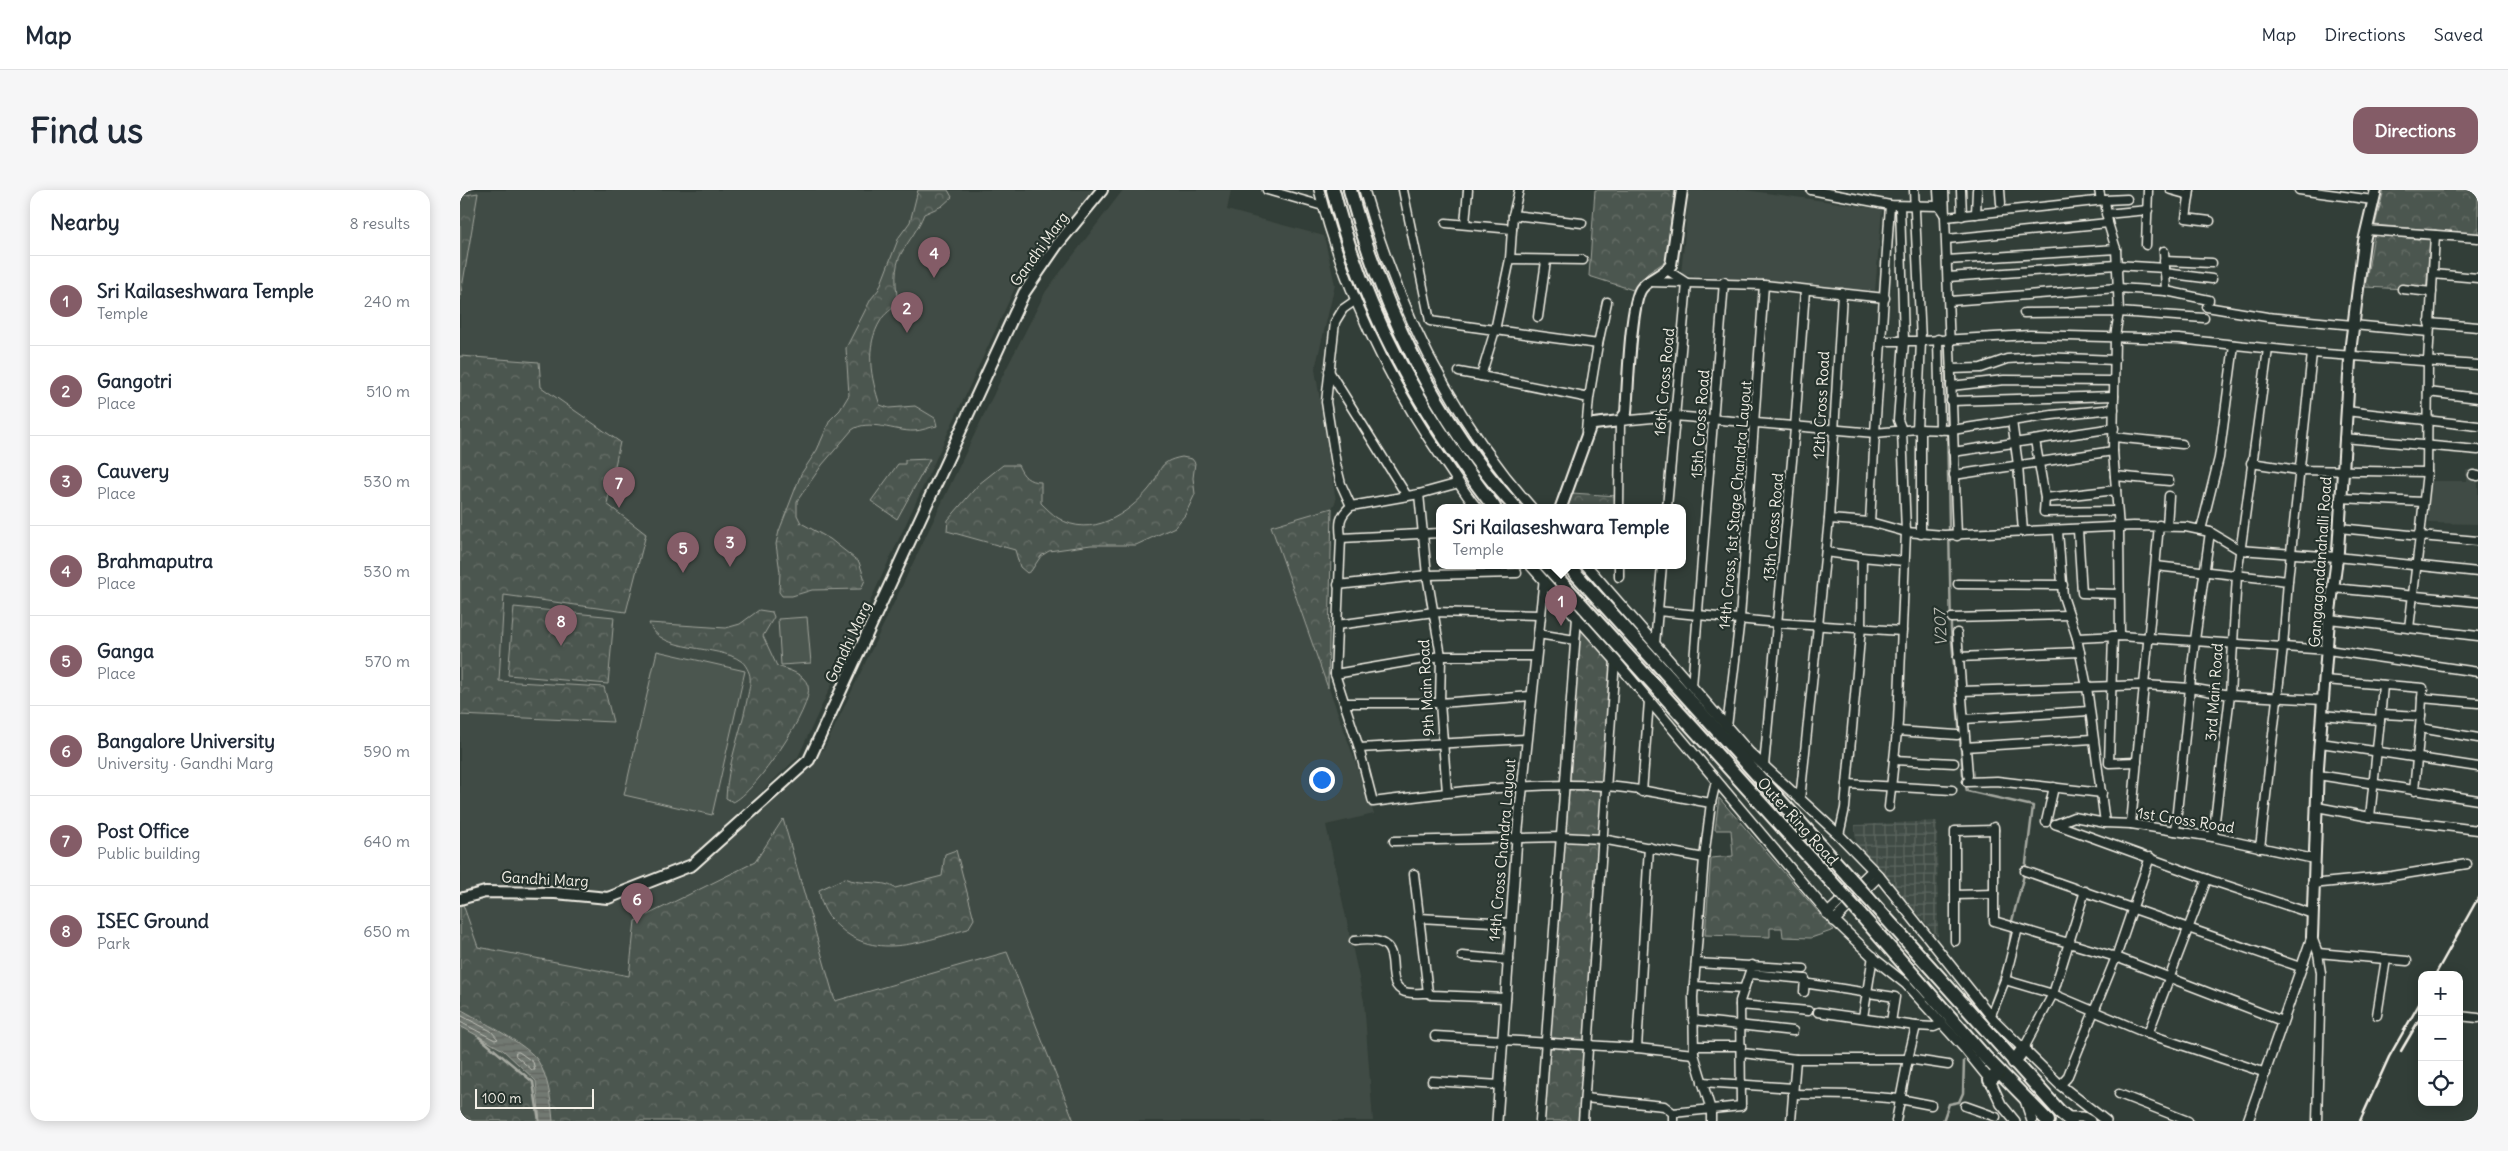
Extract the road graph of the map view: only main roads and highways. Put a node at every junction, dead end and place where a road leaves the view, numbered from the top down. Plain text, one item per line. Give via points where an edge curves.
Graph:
1 (1102, 190) edge
2 (1333, 190) edge
3 (1350, 190) edge
4 (1682, 190) edge
5 (2375, 195) edge
6 (1492, 504) edge
7 (1513, 504) edge
8 (1562, 504) edge
9 (1550, 569) edge
10 (1572, 569) edge
11 (460, 899) edge
12 (2312, 938) road end
13 (2024, 1048) road end
14 (2014, 1062) junction
15 (2068, 1119) edge
16 (2048, 1121) edge

1 - 11 main road, Gandhi Marg via 1057,245 1024,293 809,760 692,865 608,898 485,892
2 - 6 highway via 1359,274 1400,366 1425,410
3 - 7 highway via 1371,260 1414,357 1454,426
4 - 8 main road via 1673,259 1667,270 1647,282 1636,301 1626,413 1620,421 1594,424 1586,431
5 - 12 main road, Gangagondanahalli Road via 2367,230 2350,356 2318,774
9 - 16 highway, Outer Ring Road, bridge via 1854,907 1994,1076
10 - 14 highway, Outer Ring Road, bridge
13 - 14 highway
14 - 15 highway, Outer Ring Road

